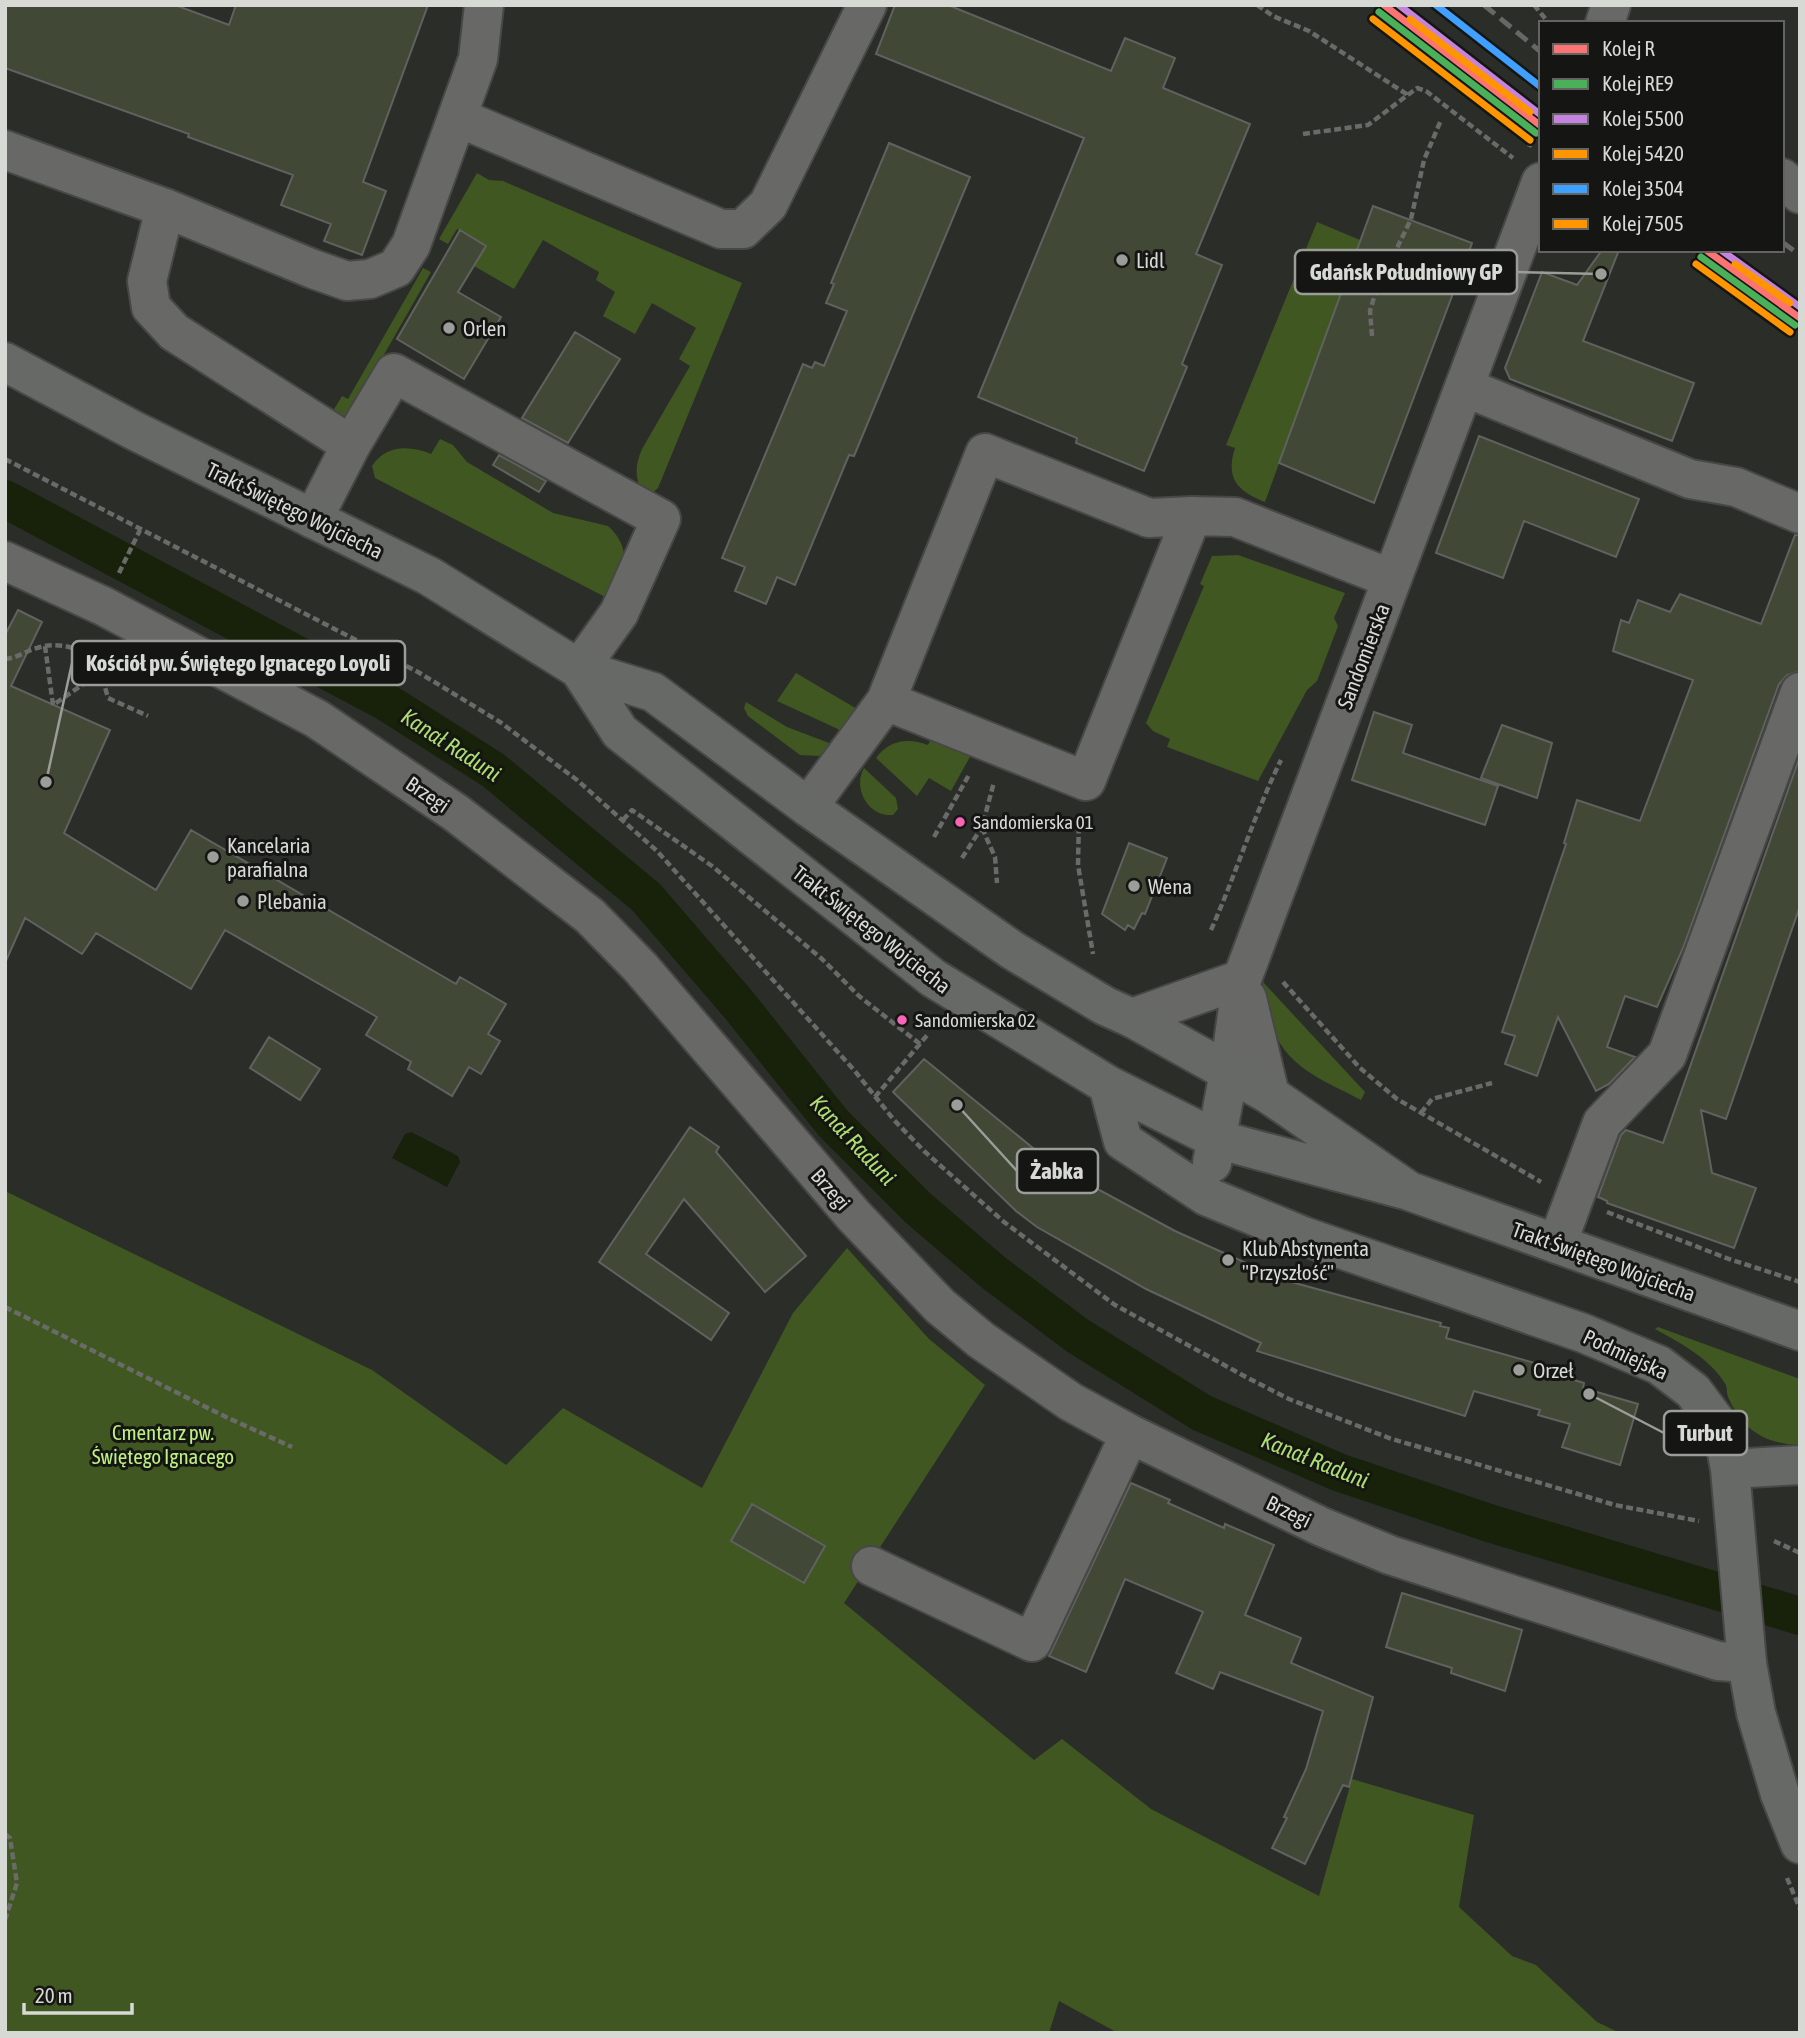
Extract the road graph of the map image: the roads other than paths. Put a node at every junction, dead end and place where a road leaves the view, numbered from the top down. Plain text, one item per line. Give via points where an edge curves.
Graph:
1 (484, 5) edge
2 (867, 5) edge
3 (457, 117) junction
4 (5, 150) edge
5 (1530, 167) edge
6 (1784, 180) edge
7 (1800, 194) edge
8 (164, 208) junction
9 (5, 362) edge
10 (1464, 387) junction
11 (351, 445) junction
12 (1800, 514) edge
13 (1192, 516) junction
14 (313, 519) junction
15 (9, 571) edge
16 (1392, 579) junction
17 (579, 669) junction
18 (1800, 692) edge
19 (886, 701) junction
20 (808, 807) junction
21 (1260, 977) junction
22 (1132, 1018) junction
23 (1229, 1072) junction
24 (1108, 1085) junction
25 (1270, 1095) junction
26 (1216, 1139) junction
27 (1409, 1191) junction
28 (1206, 1196) junction
29 (1558, 1244) junction
30 (1800, 1331) edge
31 (1130, 1434) junction
32 (1800, 1465) edge
33 (1730, 1469) junction
34 (871, 1566) dead end
35 (1746, 1647) junction
36 (1800, 1844) edge

1 - 3 street via 478,59
2 - 3 street via 768,205 743,229 721,229
3 - 8 street via 411,245 396,268 370,279 347,281
4 - 8 street
5 - 10 street, Sandomierska
6 - 7 street
8 - 11 street via 146,281 151,307 174,332
9 - 14 main road, Trakt Świętego Wojciecha
10 - 12 street via 1690,479 1736,487
10 - 16 street, Sandomierska
11 - 14 street
11 - 17 street via 394,373 664,511 619,613
13 - 16 street via 1235,517
13 - 19 street via 1149,518 985,453
13 - 19 street via 1086,781
14 - 17 main road, Trakt Świętego Wojciecha via 429,576
15 - 31 street, Brzegi via 103,606 317,719 456,813 590,916 640,967 854,1216 940,1306 1071,1402
16 - 21 street, Sandomierska
17 - 20 main road, Trakt Świętego Wojciecha via 653,692
17 - 24 main road, Trakt Świętego Wojciecha via 620,732 933,978
18 - 29 street via 1667,1055 1602,1123
19 - 20 street
20 - 22 main road, Trakt Świętego Wojciecha via 1012,950
21 - 22 street
21 - 23 street, Sandomierska
21 - 25 street
22 - 23 main road, Trakt Świętego Wojciecha
23 - 25 main road, Trakt Świętego Wojciecha
23 - 26 main road, Sandomierska
24 - 26 main road, Trakt Świętego Wojciecha
24 - 28 main road, Podmiejska via 1123,1140
25 - 27 main road, Trakt Świętego Wojciecha
26 - 27 main road, Trakt Świętego Wojciecha
26 - 28 main road
27 - 29 main road, Trakt Świętego Wojciecha
28 - 33 main road, Podmiejska via 1303,1236 1583,1333 1659,1365 1693,1391 1723,1431
29 - 30 main road, Trakt Świętego Wojciecha
31 - 34 street via 1032,1643
31 - 35 street, Brzegi via 1390,1555 1718,1661
32 - 33 main road
33 - 35 main road, Podmiejska via 1755,1545
35 - 36 main road, Podmiejska via 1762,1739

